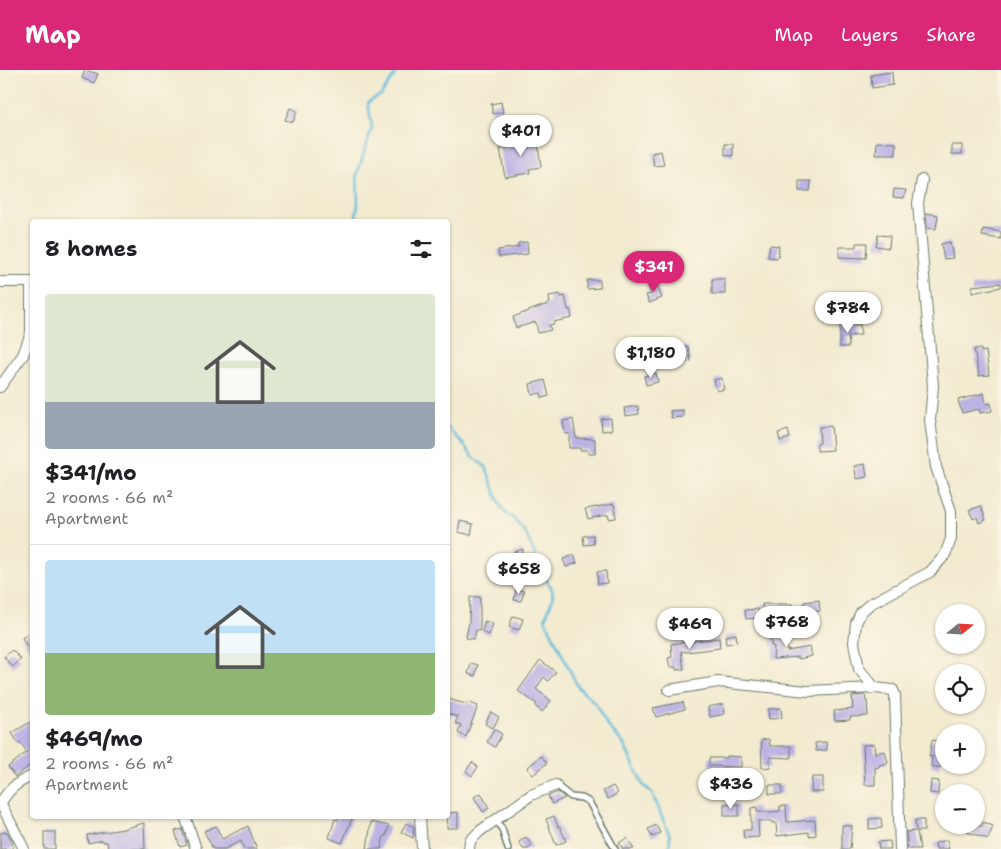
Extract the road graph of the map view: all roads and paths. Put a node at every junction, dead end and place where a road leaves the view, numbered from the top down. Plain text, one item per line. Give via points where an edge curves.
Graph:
1 (922, 180) dead end
2 (0, 282) edge
3 (30, 282) edge
4 (30, 336) edge
5 (0, 387) edge
6 (875, 688) junction
7 (669, 690) dead end
8 (30, 777) edge
9 (556, 785) joint
10 (0, 804) edge
11 (186, 819) edge
12 (420, 819) edge
13 (496, 820) junction
14 (24, 849) edge
15 (196, 849) edge
16 (422, 849) edge
17 (469, 849) edge
18 (508, 849) edge
19 (615, 849) edge
20 (900, 849) edge

1 - 6 street via 918,203 933,386 930,420 936,467 951,511 951,539 945,555 930,572 861,612 854,643 859,669
2 - 3 street
4 - 5 street via 23,355
6 - 7 street via 807,691 718,682
6 - 20 street via 893,690 895,695
8 - 10 street via 5,794
9 - 13 street via 531,795
9 - 19 lane via 571,797 589,802
10 - 14 street
11 - 15 street
12 - 16 street
13 - 17 street via 480,831 470,842
13 - 18 lane

